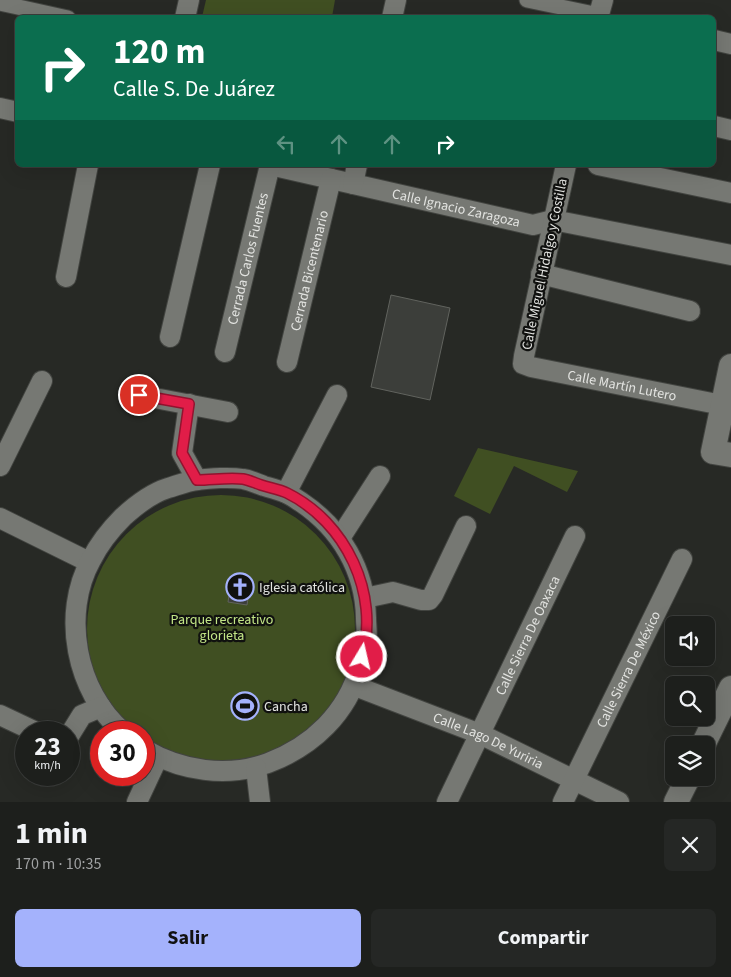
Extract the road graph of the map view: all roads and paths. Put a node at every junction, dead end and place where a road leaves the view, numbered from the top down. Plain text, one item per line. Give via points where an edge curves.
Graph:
1 (189, 0) edge
2 (396, 0) edge
3 (527, 0) edge
4 (0, 3) edge
5 (602, 13) edge
6 (54, 15) edge
7 (186, 15) edge
8 (393, 15) edge
9 (716, 40) edge
10 (731, 44) edge
11 (0, 108) edge
12 (15, 111) edge
13 (716, 126) edge
14 (731, 130) edge
15 (88, 167) edge
16 (210, 167) edge
17 (270, 167) edge
18 (279, 167) edge
19 (566, 167) edge
20 (608, 167) edge
21 (355, 175) edge
22 (331, 179) junction
23 (731, 193) edge
24 (553, 220) junction
25 (731, 255) edge
26 (541, 274) junction
27 (66, 277) dead end
28 (690, 310) dead end
29 (170, 337) dead end
30 (225, 352) dead end
31 (287, 362) dead end
32 (523, 364) joint
33 (731, 366) edge
34 (42, 381) dead end
35 (139, 395) dead end
36 (337, 395) dead end
37 (189, 404) junction
38 (722, 405) junction
39 (228, 412) dead end
40 (722, 453) edge
41 (0, 466) edge
42 (380, 476) dead end
43 (197, 480) junction
44 (286, 493) junction
45 (0, 518) edge
46 (466, 526) dead end
47 (575, 536) dead end
48 (340, 538) junction
49 (682, 559) dead end
50 (90, 562) junction
51 (366, 598) junction
52 (354, 686) junction
53 (731, 688) edge
54 (100, 707) junction
55 (0, 715) edge
56 (78, 721) edge
57 (113, 721) edge
58 (15, 722) edge
59 (480, 734) junction
60 (708, 736) edge
61 (155, 755) edge
62 (256, 768) junction
63 (574, 780) junction
64 (142, 786) edge
65 (684, 786) edge
66 (137, 802) edge
67 (260, 802) edge
68 (447, 802) edge
69 (563, 802) edge
70 (619, 802) edge
71 (676, 802) edge

1 - 7 street
2 - 8 street
3 - 5 street
4 - 6 street
9 - 10 street
11 - 12 street
13 - 14 street
15 - 27 street
16 - 29 street
17 - 30 street, Cerrada Carlos Fuentes
18 - 22 street, Calle Ignacio Zaragoza
19 - 24 street, Calle Miguel Hidalgo y Costilla
20 - 23 street
21 - 22 street, Calle Ignacio Zaragoza
21 - 24 street, Calle Ignacio Zaragoza via 533,225
22 - 31 street, Cerrada Bicentenario
24 - 25 street, Calle Ignacio Zaragoza
24 - 26 street, Calle Miguel Hidalgo y Costilla
26 - 28 street
26 - 32 street, Calle Miguel Hidalgo y Costilla
32 - 38 street, Calle Martín Lutero
33 - 38 street
34 - 41 street
35 - 37 street
36 - 44 street
37 - 39 street
37 - 43 street via 182,453
38 - 40 street
42 - 48 street
43 - 44 street via 243,479
43 - 50 street via 164,490 134,508 108,532
44 - 48 street via 316,512
45 - 50 street
46 - 51 street via 429,600 392,592
47 - 59 street, Calle Sierra De Oaxaca
48 - 51 street via 360,577
49 - 63 street, Calle Sierra De México
50 - 54 street via 80,591 76,621 78,651 86,680
51 - 52 street via 366,643
52 - 59 street, Calle Lago De Yuriria
52 - 62 street via 337,714 314,738 287,756
53 - 60 street
54 - 56 street via 82,715
54 - 57 street
55 - 58 street
59 - 63 street, Calle Lago De Yuriria
59 - 68 street, Calle Sierra De Oaxaca
61 - 62 street via 190,768 223,772
62 - 67 street
63 - 69 street, Calle Sierra De México
63 - 70 street, Calle Lago De Yuriria
64 - 66 street
65 - 71 street

